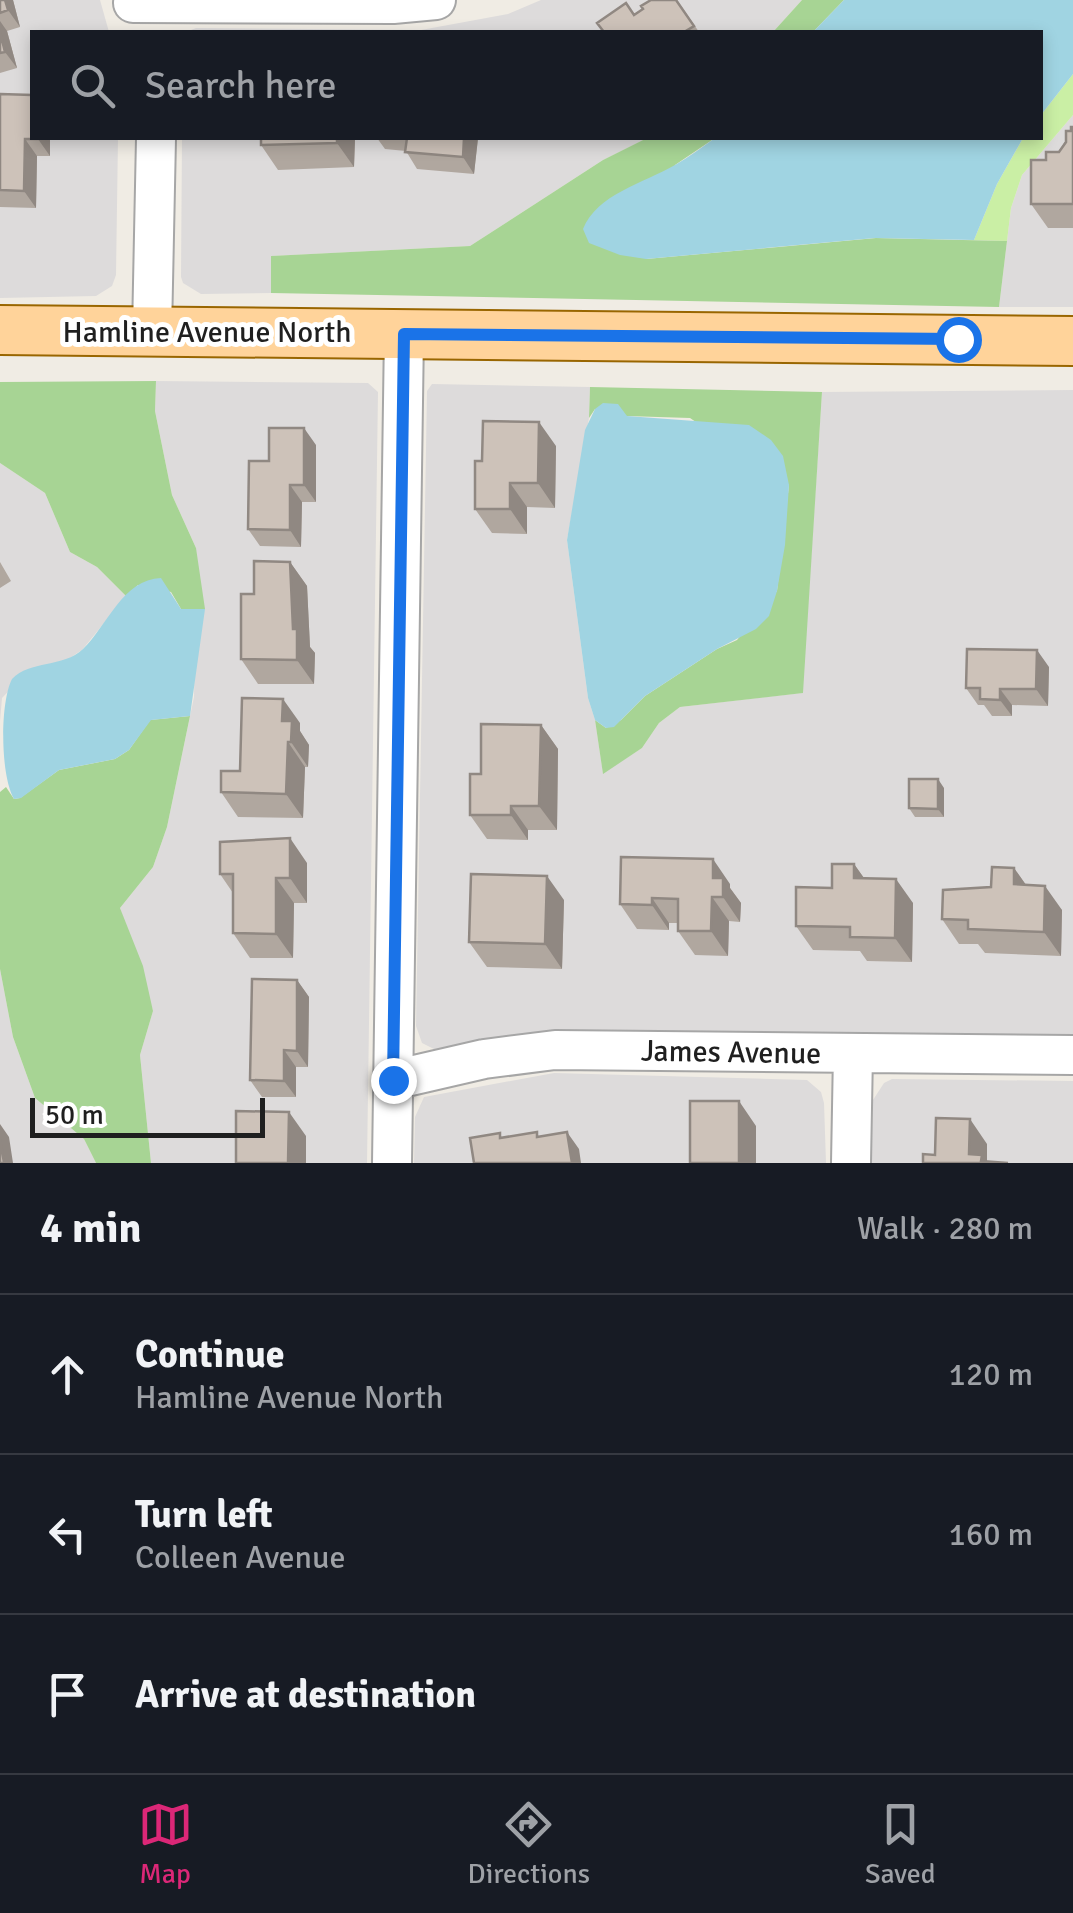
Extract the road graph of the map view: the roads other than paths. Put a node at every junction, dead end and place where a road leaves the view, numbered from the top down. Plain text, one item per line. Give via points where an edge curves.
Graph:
1 (436, 0) edge
2 (136, 12) edge
3 (156, 140) edge
4 (0, 330) edge
5 (152, 332) junction
6 (404, 334) junction
7 (1073, 341) edge
8 (854, 1053) junction
9 (1073, 1055) edge
10 (393, 1080) junction
11 (392, 1163) edge
12 (851, 1163) edge

1 - 2 street
3 - 5 street
4 - 5 main road, Hamline Avenue North
5 - 6 main road, Hamline Avenue North
6 - 7 main road, Hamline Avenue North
6 - 10 street
8 - 9 street, James Avenue
8 - 10 street, James Avenue via 555,1050
8 - 12 street
10 - 11 street

